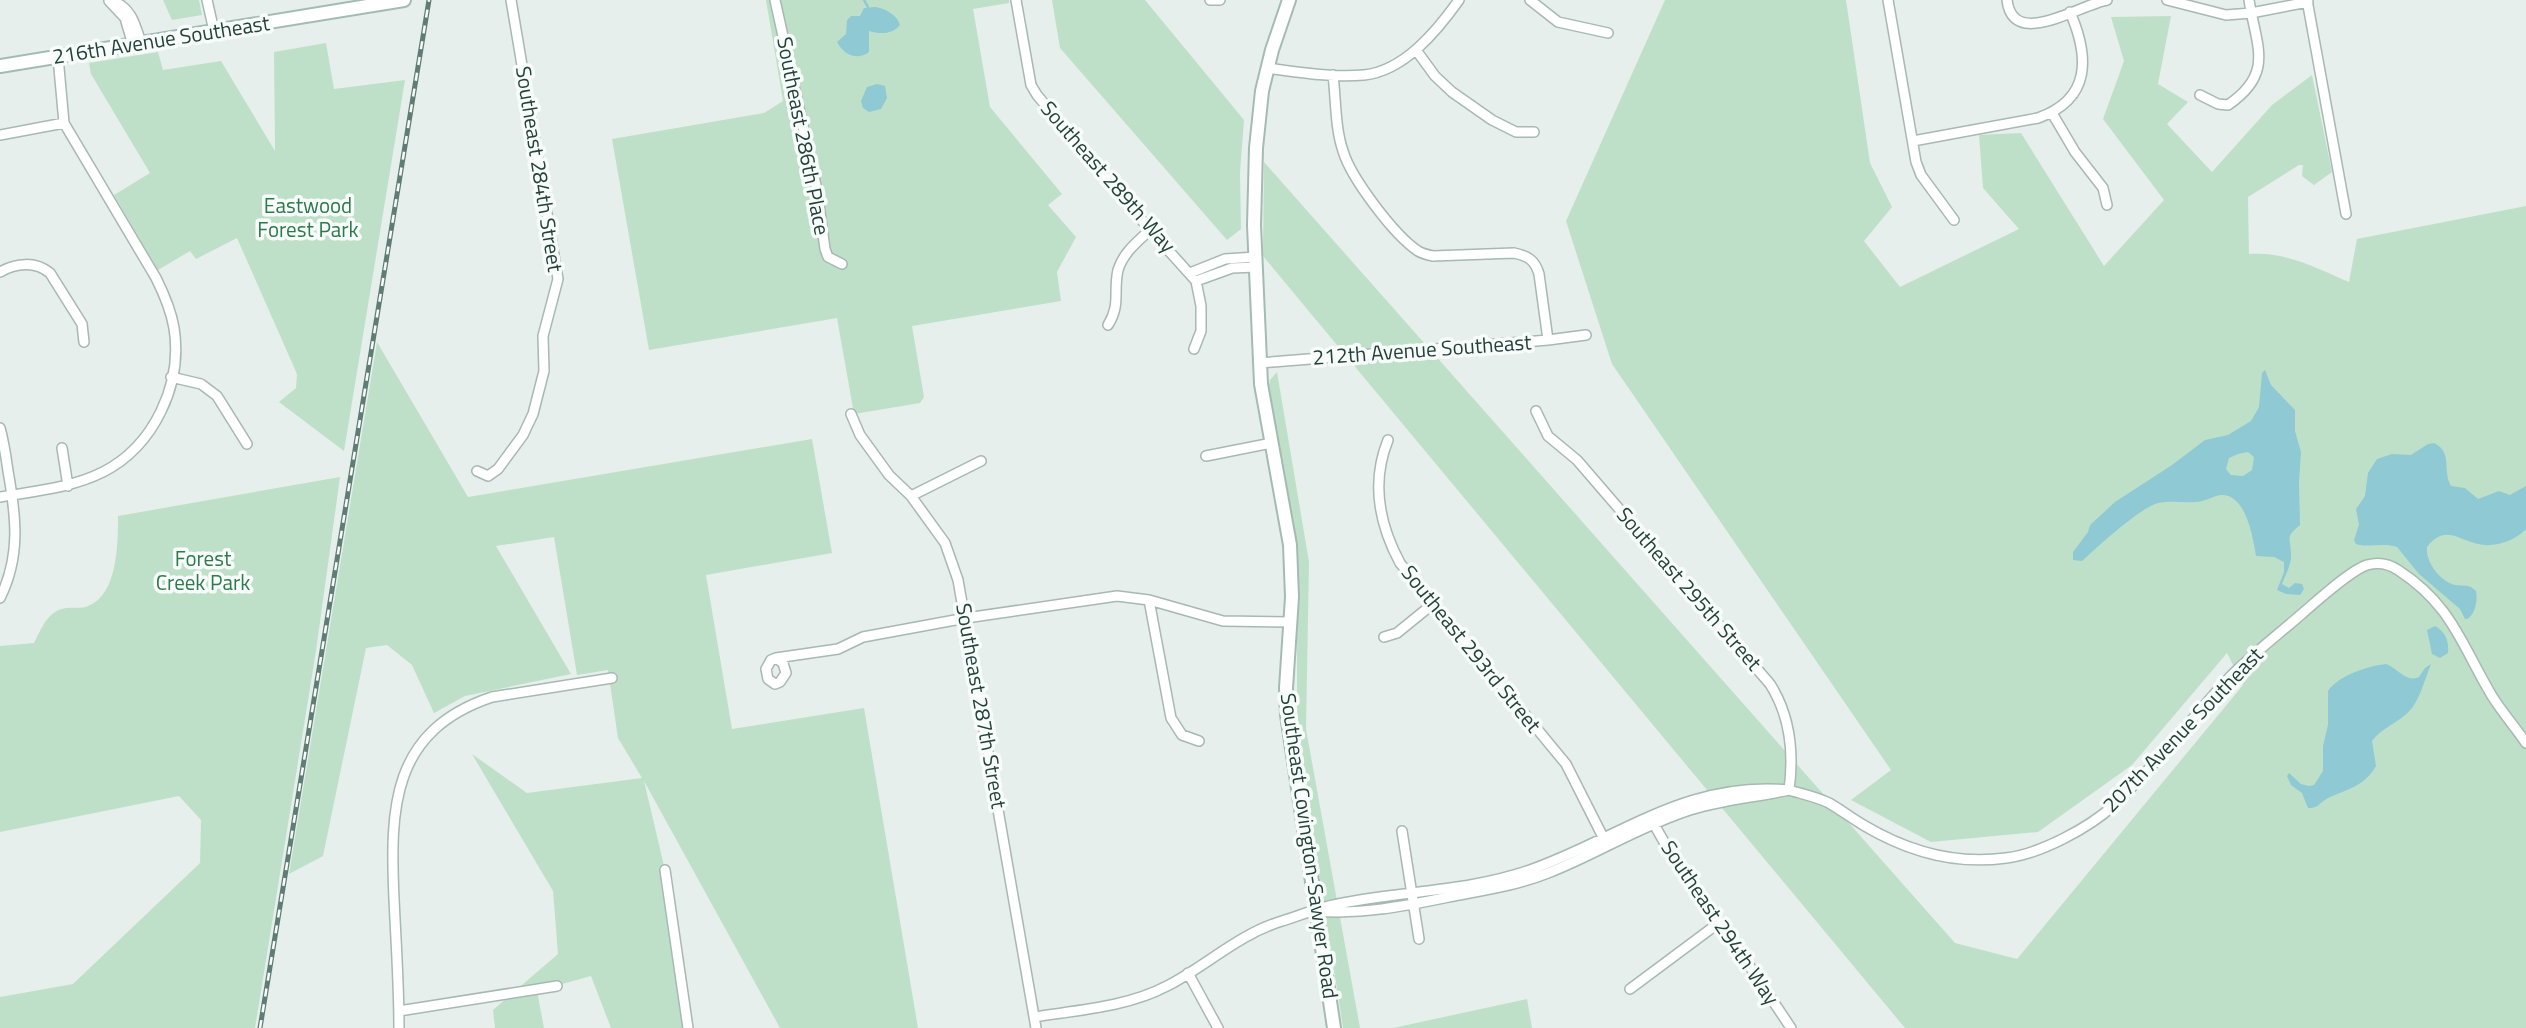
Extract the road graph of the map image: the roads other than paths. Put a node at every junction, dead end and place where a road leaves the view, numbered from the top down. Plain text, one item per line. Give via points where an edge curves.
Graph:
1 (109, 0) edge
2 (206, 0) edge
3 (404, 0) edge
4 (512, 0) edge
5 (775, 0) edge
6 (1016, 0) edge
7 (1210, 0) edge
8 (1220, 0) edge
9 (1289, 0) edge
10 (1459, 0) edge
11 (1530, 0) edge
12 (1888, 0) edge
13 (2007, 0) edge
14 (2107, 0) edge
15 (2167, 0) edge
16 (2249, 0) edge
17 (2307, 1) edge
18 (383, 2) edge
19 (2070, 12) junction
20 (2251, 13) junction
21 (214, 31) junction
22 (1608, 33) dead end
23 (137, 44) junction
24 (1416, 50) junction
25 (58, 57) junction
26 (0, 66) edge
27 (1267, 68) junction
28 (1334, 75) junction
29 (2200, 94) dead end
30 (2052, 113) junction
31 (64, 122) junction
32 (1534, 132) dead end
33 (0, 135) edge
34 (1913, 141) junction
35 (2107, 205) dead end
36 (2346, 214) dead end
37 (1954, 220) dead end
38 (1150, 230) junction
39 (1256, 262) junction
40 (842, 264) dead end
41 (0, 272) edge
42 (1193, 277) junction
43 (1108, 325) dead end
44 (1586, 335) dead end
45 (1548, 340) junction
46 (84, 342) dead end
47 (1194, 349) dead end
48 (1259, 363) junction
49 (171, 377) junction
50 (1536, 411) dead end
51 (851, 414) dead end
52 (0, 429) edge
53 (1388, 440) dead end
54 (1272, 443) junction
55 (247, 444) dead end
56 (62, 448) dead end
57 (1206, 456) dead end
58 (981, 461) dead end
59 (477, 471) dead end
60 (68, 486) junction
61 (12, 495) junction
62 (911, 496) junction
63 (0, 497) edge
64 (0, 598) edge
65 (1149, 600) junction
66 (1434, 603) junction
67 (966, 618) junction
68 (1290, 622) junction
69 (1384, 637) dead end
70 (776, 658) dead end
71 (612, 678) dead end
72 (1199, 741) dead end
73 (2526, 743) edge
74 (1788, 790) junction
75 (1652, 820) junction
76 (1402, 831) dead end
77 (1605, 842) junction
78 (665, 870) dead end
79 (1413, 899) junction
80 (1317, 911) junction
81 (1720, 922) junction
82 (1419, 939) dead end
83 (1188, 973) junction
84 (557, 986) dead end
85 (1630, 989) dead end
86 (399, 1011) junction
87 (1034, 1017) junction
88 (400, 1028) edge
89 (688, 1028) edge
90 (1036, 1028) edge
91 (1218, 1028) edge
92 (1334, 1028) edge
93 (1791, 1028) edge

1 - 23 street via 128,10
2 - 21 street
3 - 18 street, 216th Avenue Southeast
4 - 59 street, Southeast 284th Street via 558,279 543,336 544,371 533,414 498,469 488,476
5 - 40 street, Southeast 286th Place via 817,190 825,249 828,257
6 - 38 street, Southeast 289th Way via 1031,85
7 - 8 street
9 - 27 street, Southeast Covington-Sawyer Road
10 - 24 street
11 - 22 street via 1558,22
12 - 34 street
13 - 19 street via 2017,21 2028,25
14 - 19 street
15 - 20 street via 2226,15
16 - 20 street
17 - 20 street
17 - 36 street
18 - 21 street, 216th Avenue Southeast
19 - 30 street via 2080,34 2084,69 2070,98
20 - 29 street via 2259,59 2253,83 2228,105
21 - 23 street, 216th Avenue Southeast
23 - 25 street, 216th Avenue Southeast
24 - 28 street via 1392,66 1366,75
24 - 32 street via 1452,92 1492,120 1516,132
25 - 26 street, 216th Avenue Southeast
25 - 31 street
27 - 28 street
27 - 39 street, Southeast Covington-Sawyer Road via 1256,148
28 - 45 street via 1341,148 1386,219 1425,255 1527,256 1539,274
30 - 34 street
30 - 35 street via 2103,188
31 - 33 street
31 - 49 street via 167,301 174,328
34 - 37 street via 1921,175
38 - 42 street, Southeast 289th Way
38 - 43 street via 1118,270 1116,312
39 - 42 street
39 - 48 street, Southeast Covington-Sawyer Road
41 - 46 street via 22,264 50,273 82,324
42 - 47 street via 1201,306 1201,331
44 - 45 street, 212th Avenue Southeast
45 - 48 street, 212th Avenue Southeast
48 - 54 street, Southeast Covington-Sawyer Road
49 - 55 street via 201,384 217,396
49 - 60 street via 167,400 144,439 106,471
50 - 74 street, Southeast 295th Street via 1548,436 1577,460 1770,684 1790,735
51 - 62 street, Southeast 287th Street via 889,475
52 - 61 street
53 - 66 street, Southeast 293rd Street via 1377,490 1388,541
54 - 57 street
54 - 68 street, Southeast Covington-Sawyer Road via 1290,545
56 - 60 street
58 - 62 street
60 - 61 street
61 - 63 street
61 - 64 street via 16,538 12,568
62 - 67 street, Southeast 287th Street via 945,543
65 - 67 street via 1117,596
65 - 68 street via 1223,621
65 - 72 street via 1171,718 1182,735
66 - 69 street via 1397,633
66 - 77 street, Southeast 293rd Street via 1566,764
67 - 70 street via 863,637 838,649
67 - 87 street, Southeast 287th Street
68 - 80 street, Southeast Covington-Sawyer Road via 1287,715
71 - 86 street via 481,701 458,711 431,732 405,773 392,830
73 - 74 street, 207th Avenue Southeast via 2492,696 2445,612 2397,570 2371,564 2318,600 2231,676 2113,806 2027,855 1976,861 1913,850 1827,802
74 - 75 street, 207th Avenue Southeast via 1723,791 1673,806
75 - 77 street, 207th Avenue Southeast
75 - 81 street, Southeast 294th Way via 1680,870
76 - 79 street
77 - 79 street, 207th Avenue Southeast via 1526,872
78 - 89 street
79 - 80 street, 207th Avenue Southeast via 1343,913
79 - 82 street
80 - 83 street, 207th Avenue Southeast via 1265,926
80 - 92 street, Southeast Covington-Sawyer Road
81 - 85 street
81 - 93 street, Southeast 294th Way
83 - 87 street, 207th Avenue Southeast via 1132,1001
83 - 91 street
84 - 86 street
86 - 88 street
87 - 90 street, Southeast 287th Street

